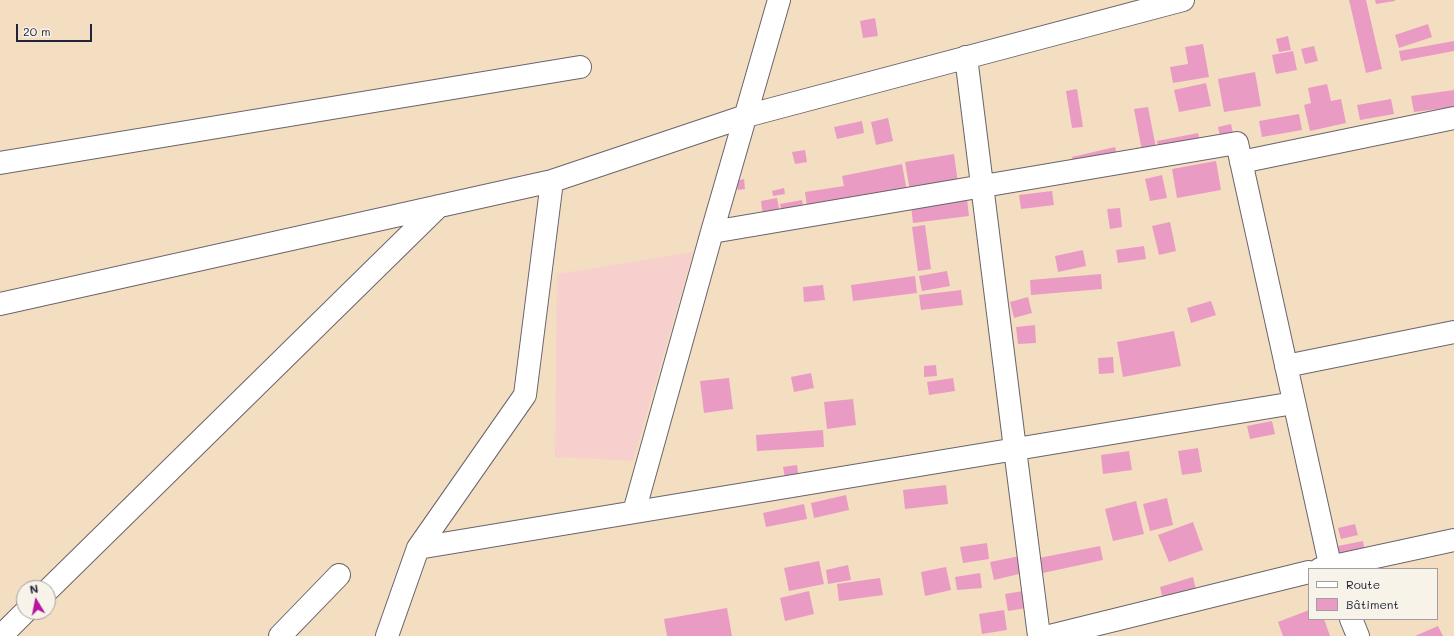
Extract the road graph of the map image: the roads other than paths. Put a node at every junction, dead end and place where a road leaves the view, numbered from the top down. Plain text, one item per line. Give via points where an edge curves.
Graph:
1 (779, 0) edge
2 (1183, 0) edge
3 (966, 57) junction
4 (580, 67) dead end
5 (746, 116) junction
6 (1454, 118) edge
7 (1241, 162) junction
8 (0, 163) edge
9 (552, 181) junction
10 (982, 186) junction
11 (439, 206) junction
12 (712, 232) junction
13 (0, 304) edge
14 (1454, 332) edge
15 (1286, 366) junction
16 (1294, 403) junction
17 (1014, 449) junction
18 (634, 512) junction
19 (1454, 540) edge
20 (418, 548) junction
21 (1327, 568) edge
22 (1308, 572) edge
23 (339, 575) dead end
24 (56, 582) edge
25 (17, 620) edge
26 (1351, 620) edge
27 (1, 636) edge
28 (280, 636) edge
29 (387, 636) edge
30 (1039, 636) edge
31 (1050, 636) edge
32 (1358, 636) edge

1 - 5 street
2 - 3 street
3 - 5 street
3 - 10 street
4 - 8 street
5 - 9 street
5 - 12 street
6 - 7 street
7 - 10 street via 1237,143
7 - 15 street
9 - 11 street
9 - 20 street via 525,395
10 - 12 street
10 - 17 street
11 - 13 street
11 - 24 street
12 - 18 street
14 - 15 street
15 - 16 street
16 - 17 street
16 - 21 street
17 - 18 street
17 - 30 street
18 - 20 street
19 - 21 street
20 - 29 street
22 - 31 street
23 - 28 street
25 - 27 street
26 - 32 street

